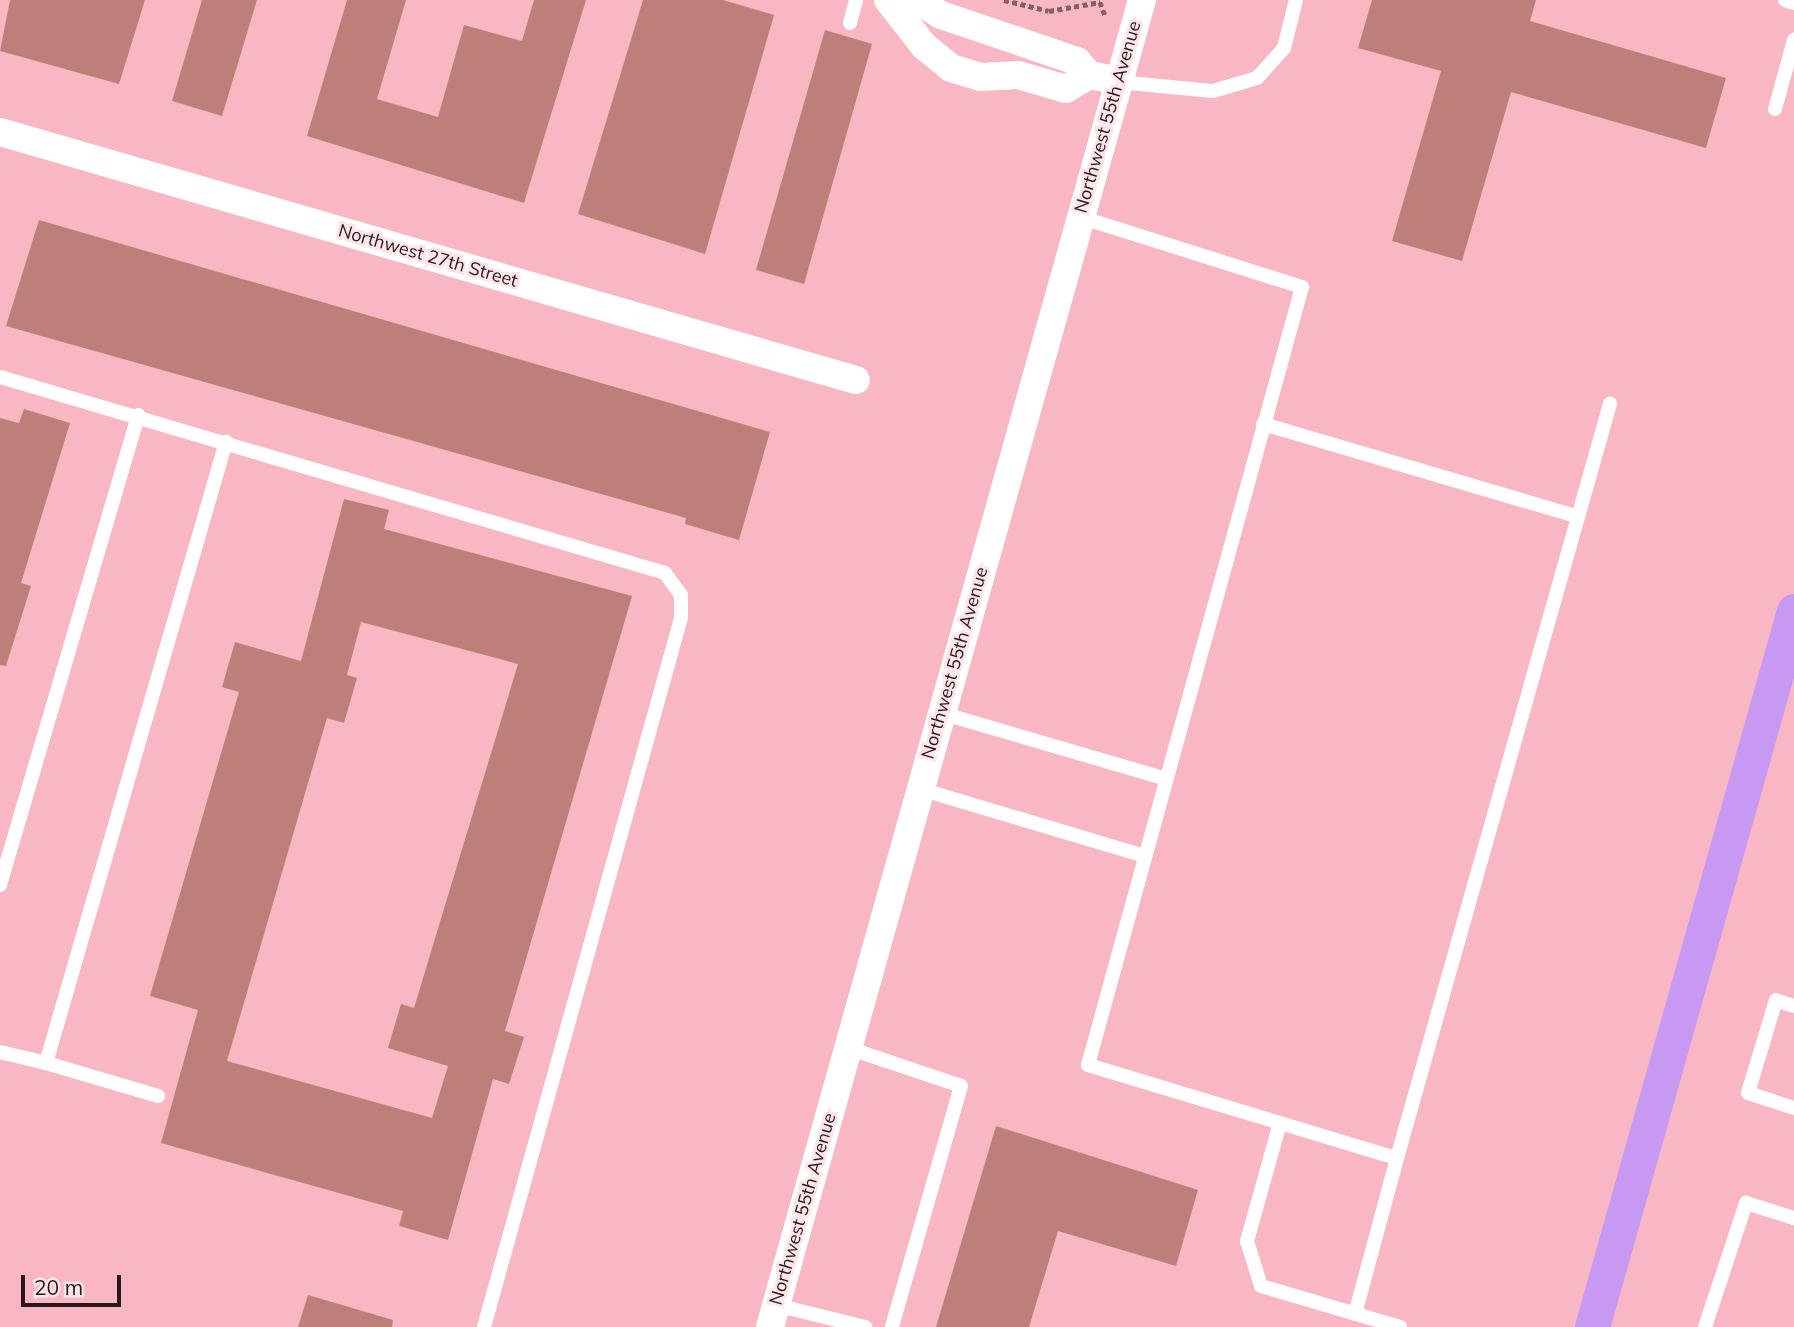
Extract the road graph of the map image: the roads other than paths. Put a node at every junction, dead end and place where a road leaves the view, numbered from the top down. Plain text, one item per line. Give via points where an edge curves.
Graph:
1 (856, 0) edge
2 (888, 0) edge
3 (917, 0) edge
4 (1142, 0) edge
5 (1296, 0) edge
6 (1785, 0) edge
7 (1794, 3) edge
8 (850, 23) dead end
9 (1794, 40) edge
10 (1089, 75) junction
11 (1118, 82) junction
12 (1774, 109) dead end
13 (0, 132) edge
14 (1080, 217) junction
15 (0, 377) edge
16 (856, 380) dead end
17 (1610, 404) dead end
18 (138, 415) junction
19 (1263, 424) junction
20 (226, 442) junction
21 (1578, 517) junction
22 (942, 713) junction
23 (1166, 779) junction
24 (920, 789) junction
25 (1144, 856) junction
26 (0, 885) edge
27 (1794, 1006) edge
28 (848, 1048) junction
29 (0, 1052) edge
30 (46, 1063) junction
31 (158, 1096) dead end
32 (1794, 1108) edge
33 (1280, 1123) junction
34 (1397, 1158) junction
35 (1794, 1218) edge
36 (1355, 1314) junction
37 (773, 1316) edge
38 (484, 1327) edge
39 (865, 1327) edge
40 (892, 1327) edge
41 (1400, 1327) edge
42 (1705, 1327) edge

1 - 8 lane
2 - 10 street via 924,46 951,68 981,77 1018,75 1066,89
3 - 10 street via 942,15 1077,61
4 - 11 street, Northwest 55th Avenue
5 - 11 lane via 1284,48 1257,78 1213,92
6 - 7 lane
9 - 12 lane
10 - 11 street
11 - 14 street, Northwest 55th Avenue
13 - 16 street, Northwest 27th Street
14 - 19 lane via 1302,287
14 - 22 street, Northwest 55th Avenue
15 - 18 lane
17 - 21 lane
18 - 20 lane
18 - 26 lane
19 - 21 lane
19 - 23 lane
20 - 30 lane
20 - 38 lane via 665,573 681,595 681,618
21 - 34 lane
22 - 23 lane
22 - 24 street, Northwest 55th Avenue
23 - 25 lane
24 - 25 lane
24 - 28 street, Northwest 55th Avenue
25 - 33 lane via 1088,1065
27 - 32 lane via 1776,1000 1748,1093
28 - 37 street, Northwest 55th Avenue
28 - 40 lane via 961,1086
29 - 30 lane
30 - 31 lane
33 - 34 lane
33 - 36 lane via 1247,1241 1261,1286
34 - 36 lane
35 - 42 lane via 1746,1203
36 - 41 lane
37 - 39 lane

